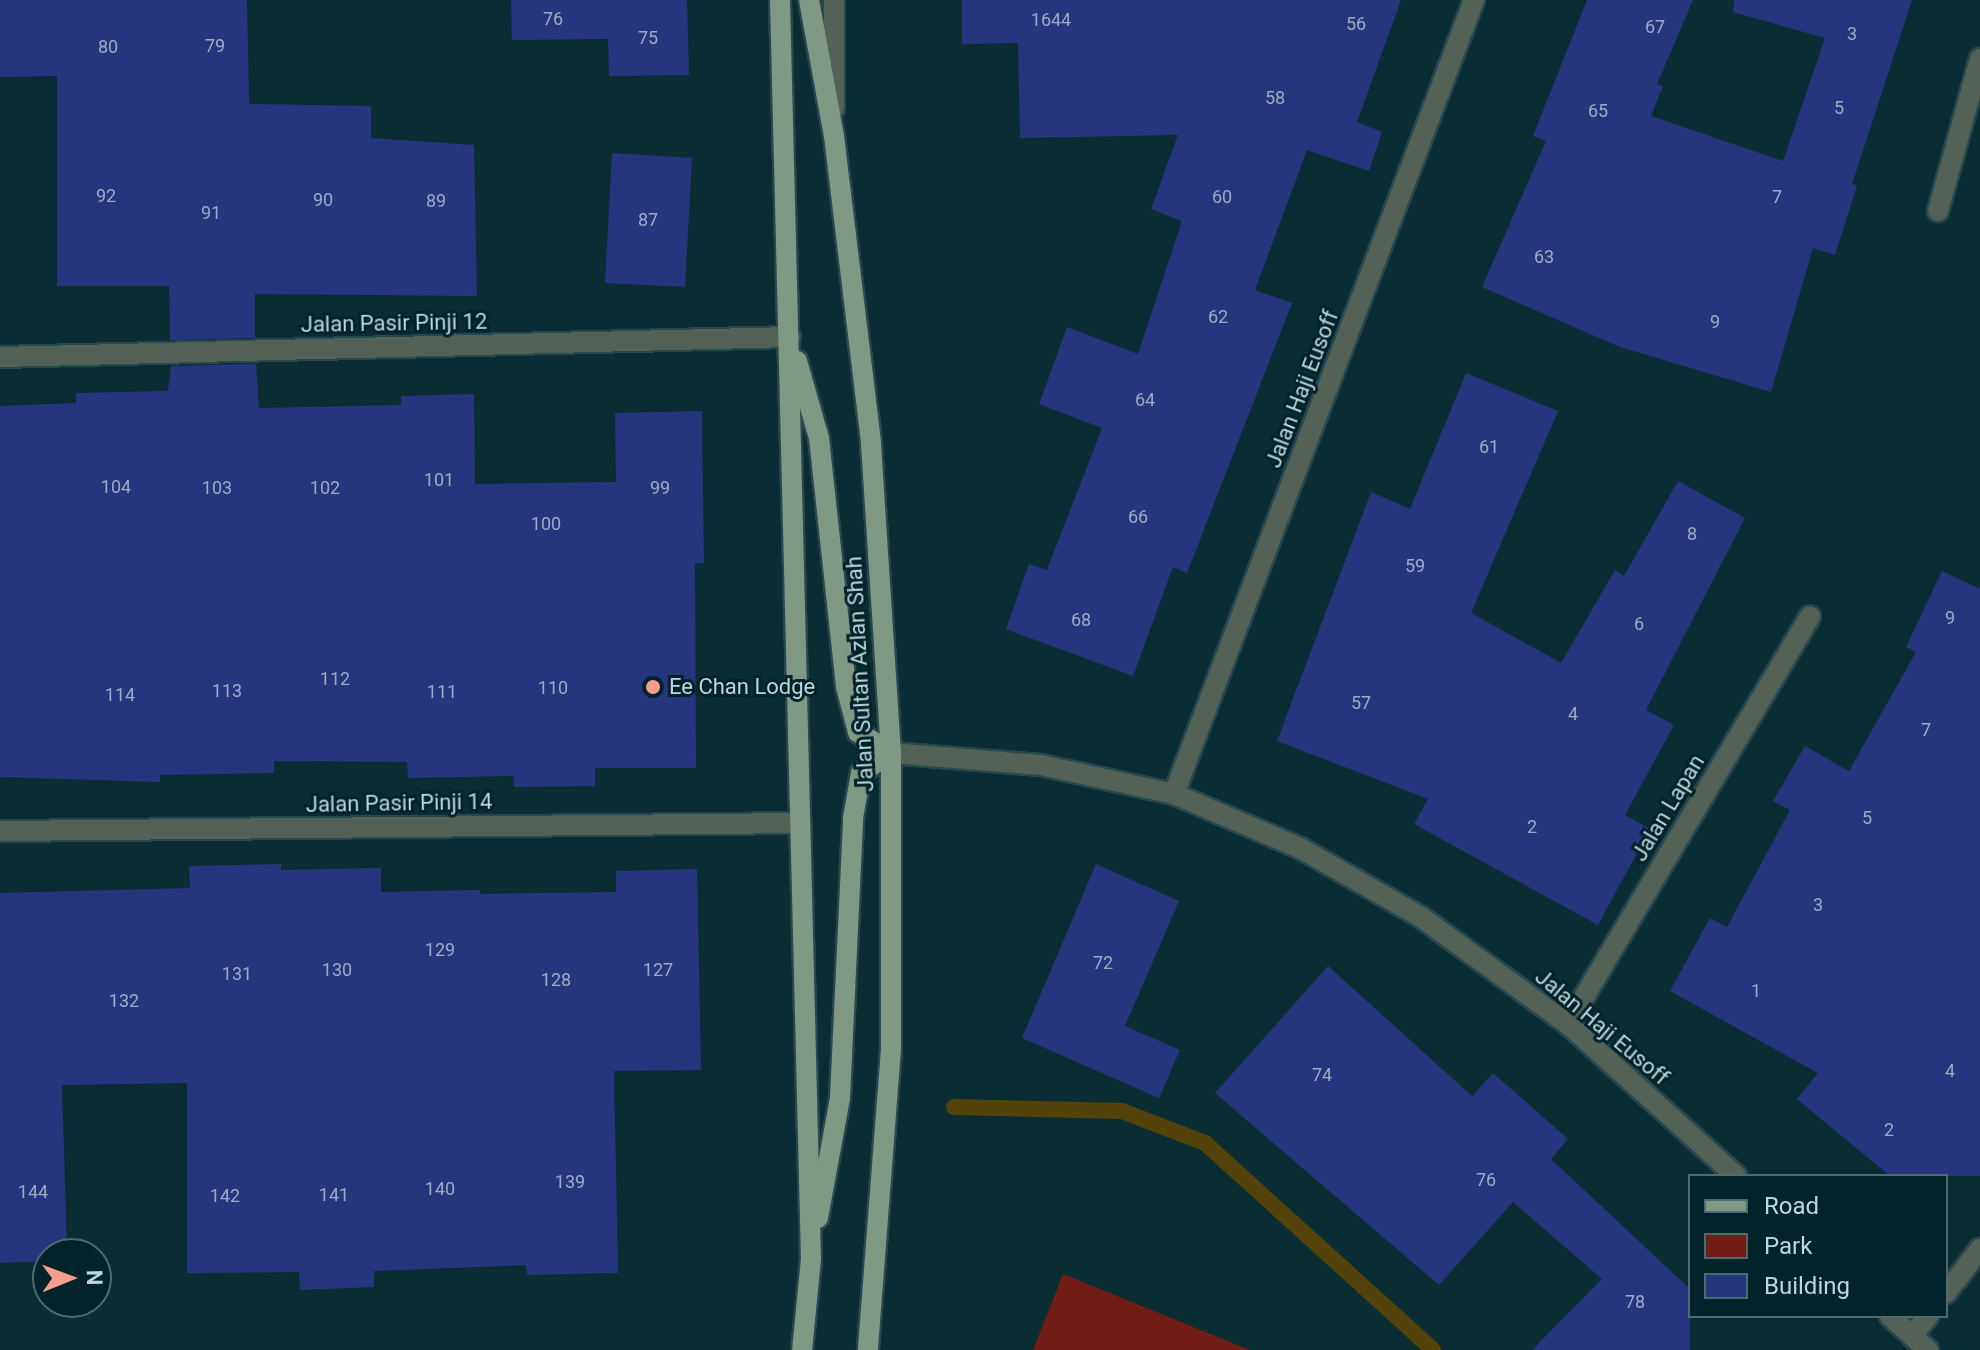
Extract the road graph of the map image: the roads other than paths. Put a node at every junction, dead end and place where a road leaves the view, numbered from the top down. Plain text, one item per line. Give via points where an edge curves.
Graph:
1 (780, 0) edge
2 (809, 0) edge
3 (834, 0) edge
4 (1474, 0) edge
5 (1980, 59) edge
6 (834, 136) junction
7 (1938, 211) dead end
8 (790, 337) junction
9 (0, 357) edge
10 (1810, 617) dead end
11 (891, 753) junction
12 (1174, 794) junction
13 (798, 823) junction
14 (0, 831) edge
15 (1568, 1024) junction
16 (1734, 1174) edge
17 (1980, 1249) edge
18 (811, 1259) junction
19 (1948, 1290) edge
20 (1892, 1318) edge
21 (1927, 1318) edge
22 (1920, 1343) edge
23 (802, 1350) edge
24 (868, 1350) edge

1 - 8 main road
2 - 6 main road, Jalan Sultan Azlan Shah
3 - 6 street
4 - 12 street, Jalan Haji Eusoff
5 - 7 street
6 - 11 main road, Jalan Sultan Azlan Shah via 871,444
8 - 9 street, Jalan Pasir Pinji 12
8 - 11 main road via 819,438 846,687 858,732
8 - 13 main road
10 - 15 street, Jalan Lapan
11 - 12 street, Jalan Haji Eusoff via 1041,765
11 - 18 main road via 861,773 853,818 840,1098
11 - 24 main road, Jalan Sultan Azlan Shah via 891,1049
12 - 15 street, Jalan Haji Eusoff via 1300,848 1421,917
13 - 14 street, Jalan Pasir Pinji 14
13 - 18 main road
15 - 16 street, Jalan Haji Eusoff
17 - 19 street
18 - 23 main road
20 - 22 street
21 - 22 street

